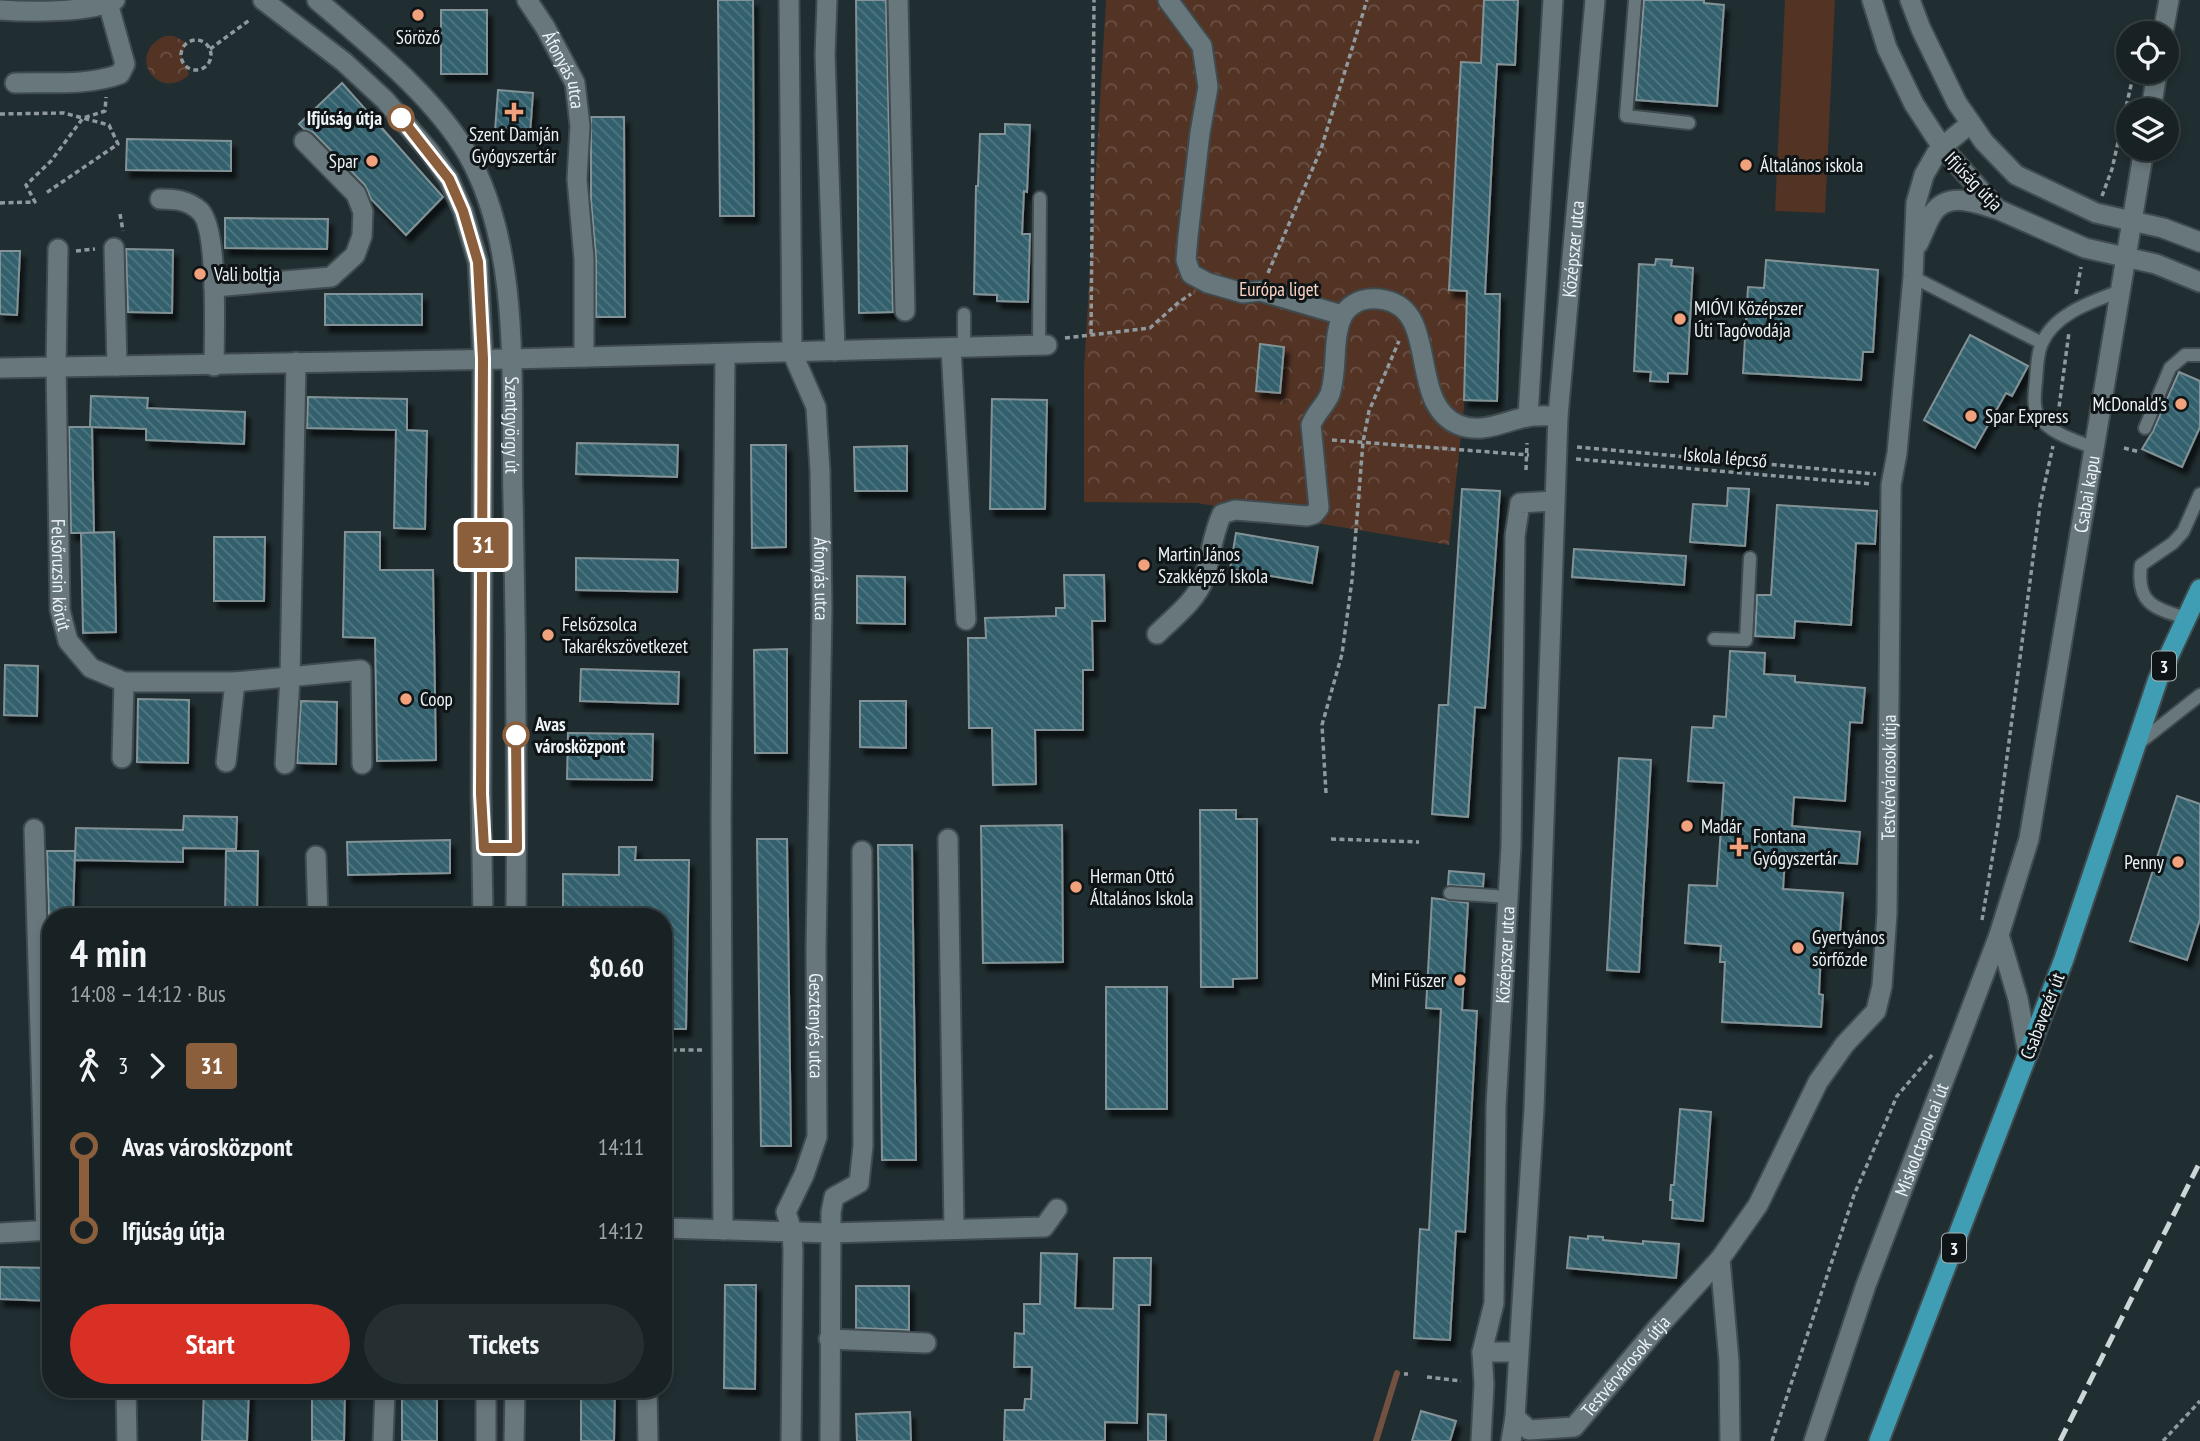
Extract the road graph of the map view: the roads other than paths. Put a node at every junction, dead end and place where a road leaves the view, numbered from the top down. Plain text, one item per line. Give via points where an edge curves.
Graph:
1 (263, 0) edge
2 (317, 0) edge
3 (527, 0) edge
4 (789, 0) edge
5 (827, 0) edge
6 (898, 0) edge
7 (1168, 0) edge
8 (1553, 0) edge
9 (1595, 0) edge
10 (1634, 0) edge
11 (1872, 0) edge
12 (1910, 0) edge
13 (2169, 0) edge
14 (111, 2) edge
15 (0, 10) edge
16 (2166, 21) edge
17 (15, 83) dead end
18 (1689, 122) dead end
19 (1971, 123) junction
20 (304, 141) dead end
21 (1942, 146) junction
22 (2142, 161) edge
23 (1040, 198) dead end
24 (160, 199) dead end
25 (1997, 209) junction
26 (2132, 222) junction
27 (2200, 242) edge
28 (119, 244) road end
29 (58, 249) dead end
30 (1914, 251) junction
31 (2126, 258) junction
32 (1913, 277) junction
33 (2200, 282) edge
34 (214, 287) junction
35 (2120, 291) junction
36 (905, 311) dead end
37 (964, 314) dead end
38 (1342, 315) junction
39 (2042, 343) junction
40 (1043, 345) joint
41 (957, 348) junction
42 (835, 351) junction
43 (792, 352) junction
44 (725, 354) junction
45 (2200, 355) edge
46 (584, 358) junction
47 (483, 359) junction
48 (510, 359) junction
49 (296, 362) junction
50 (56, 365) junction
51 (117, 366) junction
52 (214, 366) junction
53 (0, 368) edge
54 (1558, 416) junction
55 (1528, 417) junction
56 (2145, 428) dead end
57 (2094, 448) junction
58 (2200, 494) edge
59 (1555, 501) junction
60 (1750, 558) dead end
61 (2200, 589) edge
62 (2186, 618) junction
63 (966, 620) dead end
64 (1157, 634) dead end
65 (1714, 639) dead end
66 (290, 677) junction
67 (124, 682) junction
68 (235, 682) junction
69 (2200, 695) edge
70 (2136, 746) junction
71 (122, 758) dead end
72 (226, 762) dead end
73 (285, 764) dead end
74 (362, 764) dead end
75 (817, 813) joint
76 (34, 829) dead end
77 (948, 839) dead end
78 (2029, 839) joint
79 (484, 848) junction
80 (517, 848) junction
81 (862, 851) dead end
82 (316, 856) dead end
83 (1450, 894) dead end
84 (1508, 897) junction
85 (318, 908) edge
86 (483, 908) edge
87 (516, 908) edge
88 (1999, 935) junction
89 (2018, 999) junction
90 (2040, 1021) junction
91 (2028, 1054) junction
92 (42, 1058) edge
93 (1057, 1209) dead end
94 (672, 1228) edge
95 (954, 1229) junction
96 (42, 1230) edge
97 (723, 1230) junction
98 (792, 1231) junction
99 (0, 1233) edge
100 (830, 1233) junction
101 (1720, 1259) junction
102 (829, 1339) junction
103 (926, 1343) dead end
104 (1482, 1352) junction
105 (1517, 1352) junction
106 (126, 1398) edge
107 (385, 1398) edge
108 (486, 1398) edge
109 (515, 1398) edge
110 (647, 1398) edge
111 (1515, 1417) junction
112 (127, 1441) edge
113 (383, 1441) edge
114 (486, 1441) edge
115 (514, 1441) edge
116 (648, 1441) edge
117 (791, 1441) edge
118 (831, 1441) edge
119 (1481, 1441) edge
120 (1511, 1441) edge
121 (1730, 1441) edge
122 (1814, 1441) edge
123 (1879, 1441) edge

1 - 47 street, Szentgyörgy út via 386,100 449,179 478,262
2 - 48 street, Szentgyörgy út via 393,68 468,155 499,237
3 - 46 street, Áfonyás utca via 575,83 580,126 577,179 584,259
4 - 43 street, Áfonyás utca
5 - 42 street
6 - 36 street
7 - 38 street via 1202,47 1208,86 1186,260 1191,274 1242,293 1260,291
8 - 55 street, Középszer utca
9 - 54 street, Középszer utca
10 - 18 lane via 1626,116
11 - 21 street, Ifjúság útja via 1887,48 1914,104
12 - 19 street, Ifjúság útja via 1951,91
13 - 16 street
14 - 15 street via 22,12
14 - 17 street via 125,64 120,74
19 - 21 street, Testvérvárosok útja
19 - 26 street, Ifjúság útja via 2016,175 2096,213
20 - 34 street via 356,194 363,212 362,236 355,254 331,277
21 - 25 street, Ifjúság útja
21 - 30 street, Testvérvárosok útja via 1924,175
22 - 26 street, Csabai kapu
23 - 40 lane
24 - 34 street via 187,202 208,221
25 - 30 street, Testvérvárosok útja via 1956,199 1943,204 1933,211
25 - 31 street, Ifjúság útja via 2085,248
26 - 27 street, Ifjúság útja
26 - 31 street, Csabai kapu
28 - 51 street
29 - 50 street, Felsőruzsin körút
30 - 32 street, Testvérvárosok útja
31 - 33 street, Ifjúság útja via 2156,264
31 - 35 street, Csabai kapu
32 - 39 lane
32 - 101 street, Testvérvárosok útja via 1891,480 1887,913 1882,986 1876,1011 1818,1082 1758,1205
34 - 52 street
35 - 39 lane via 2059,320
35 - 57 street, Csabai kapu
37 - 41 lane
38 - 55 street via 1355,303 1374,298 1396,302 1409,316 1422,348 1436,408 1460,426 1481,429
38 - 64 street via 1331,390 1311,425 1319,508 1307,516 1235,510 1222,514 1203,581 1188,604
39 - 57 lane via 2034,396 2037,415 2056,432
40 - 41 street
41 - 42 street
41 - 63 street
42 - 43 street
43 - 44 street
43 - 75 street, Áfonyás utca via 816,407 820,471
44 - 46 street
44 - 97 street
45 - 56 lane via 2185,355 2169,368
46 - 48 street
47 - 48 street
47 - 49 street
47 - 79 street, Szentgyörgy út
48 - 80 street, Szentgyörgy út
49 - 52 street
49 - 66 street
50 - 51 street
50 - 53 street
50 - 67 street, Felsőruzsin körút via 60,610 68,641 91,668
51 - 52 street
54 - 55 street
54 - 59 street, Középszer utca
57 - 78 street, Csabai kapu
58 - 62 lane via 2174,543 2141,565 2139,584 2146,599 2162,611
59 - 84 street, Középszer utca via 1520,503 1515,536
59 - 105 street, Középszer utca via 1535,1083
60 - 65 lane via 1746,640
61 - 62 main road, Csabavezér út / 3
62 - 70 main road, Csabavezér út / 3 via 2158,679
66 - 68 street, Felsőruzsin körút
66 - 73 street
66 - 74 street, Felsőruzsin körút via 361,670
67 - 68 street, Felsőruzsin körút
67 - 71 street
68 - 72 street
69 - 70 lane
70 - 90 main road, Csabavezér út / 3
75 - 98 street, Gesztenyés utca via 817,1137 786,1212
76 - 92 street
77 - 95 street
78 - 88 street, Miskolctapolcai út
79 - 80 lane
79 - 86 street, Szentgyörgy út
80 - 87 street, Szentgyörgy út
81 - 100 street via 863,1146 859,1183 834,1197
82 - 85 street
83 - 84 lane
84 - 104 street, Középszer utca via 1496,1105 1494,1303
88 - 89 street
88 - 122 street, Miskolctapolcai út via 1866,1285
89 - 90 street
89 - 91 street
90 - 91 main road, Csabavezér út / 3
91 - 123 main road, Csabavezér út / 3
93 - 95 street via 1044,1227
94 - 97 street
95 - 100 street
96 - 99 street
97 - 98 street
98 - 100 street
98 - 117 street, Gesztenyés utca
100 - 102 street
101 - 111 street, Testvérvárosok útja via 1574,1427 1529,1430
101 - 121 street
102 - 103 street
102 - 118 street
104 - 105 street
104 - 119 street, Középszer utca
105 - 111 street, Középszer utca
106 - 112 street
107 - 113 street
108 - 114 street
109 - 115 street
110 - 116 street
111 - 120 street, Középszer utca

